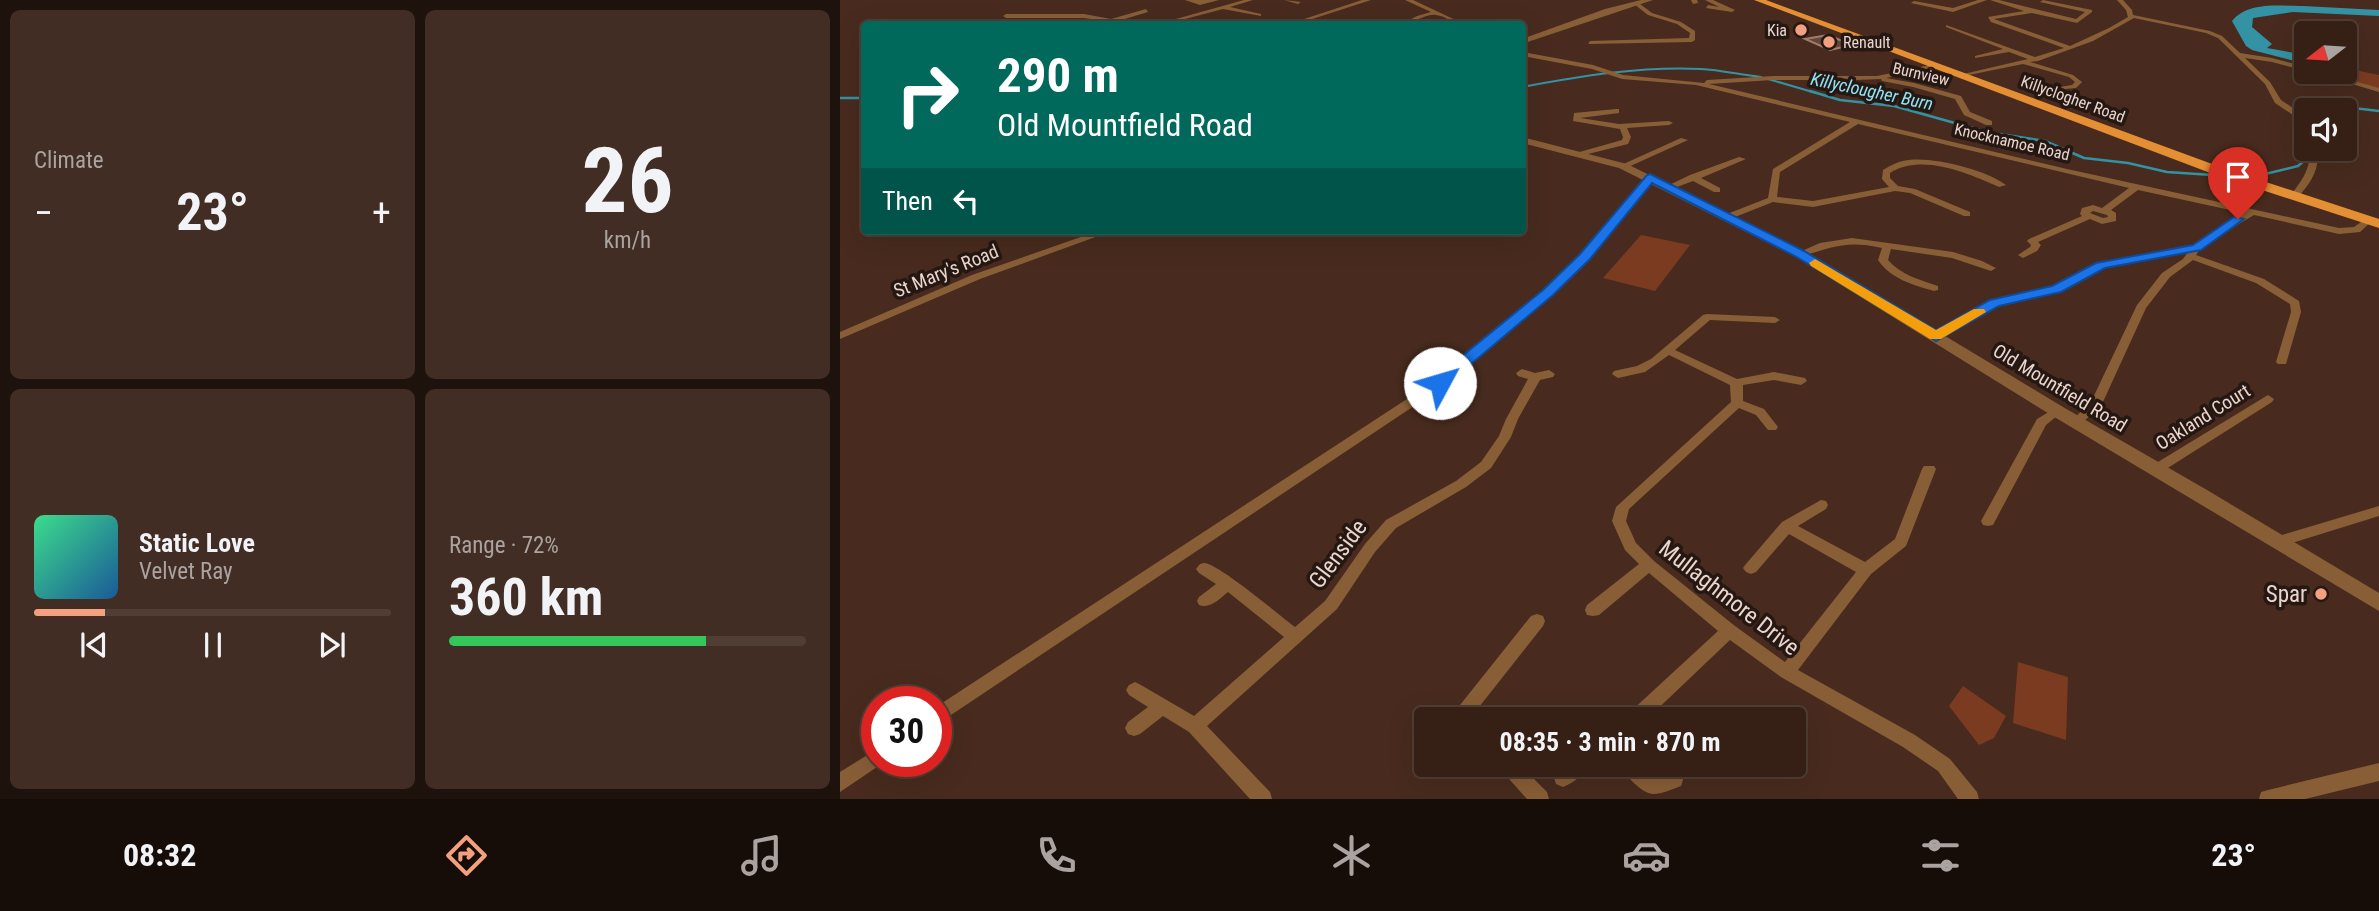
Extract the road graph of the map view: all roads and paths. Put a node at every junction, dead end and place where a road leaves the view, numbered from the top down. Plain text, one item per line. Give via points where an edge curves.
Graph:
1 (1188, 0) edge
2 (1216, 0) edge
3 (1250, 0) edge
4 (1287, 0) edge
5 (1368, 0) edge
6 (1408, 0) edge
7 (1648, 0) edge
8 (1758, 0) edge
9 (1984, 0) edge
10 (1993, 0) edge
11 (2120, 0) edge
12 (1298, 2) dead end
13 (2043, 2) dead end
14 (1636, 3) junction
15 (1914, 3) dead end
16 (1225, 8) junction
17 (2032, 10) junction
18 (1146, 11) dead end
19 (1436, 13) junction
20 (1259, 15) dead end
21 (1006, 16) dead end
22 (2130, 16) junction
23 (1373, 20) dead end
24 (1111, 21) joint
25 (1173, 21) edge
26 (1301, 21) edge
27 (1378, 21) edge
28 (1411, 21) edge
29 (1454, 21) edge
30 (1948, 26) dead end
31 (2057, 33) dead end
32 (2041, 38) junction
33 (1527, 40) edge
34 (1590, 43) dead end
35 (2071, 48) junction
36 (2008, 50) junction
37 (1526, 55) edge
38 (2243, 55) junction
39 (1977, 57) dead end
40 (2036, 60) junction
41 (2025, 63) junction
42 (1935, 66) junction
43 (2294, 66) edge
44 (1961, 76) junction
45 (1877, 78) junction
46 (1848, 79) junction
47 (1696, 83) junction
48 (2357, 84) edge
49 (2056, 89) dead end
50 (2379, 90) edge
51 (1899, 94) dead end
52 (1616, 111) dead end
53 (2294, 114) edge
54 (1856, 122) junction
55 (1669, 123) dead end
56 (1989, 123) dead end
57 (1620, 126) junction
58 (1526, 141) edge
59 (1680, 144) dead end
60 (1579, 155) junction
61 (1742, 159) dead end
62 (2314, 161) edge
63 (1623, 166) junction
64 (1693, 177) junction
65 (1650, 178) junction
66 (2002, 186) dead end
67 (1669, 187) junction
68 (2136, 187) junction
69 (1895, 188) junction
70 (1717, 190) dead end
71 (2294, 196) junction
72 (1772, 199) junction
73 (2251, 213) junction
74 (1967, 214) dead end
75 (1730, 216) junction
76 (2374, 222) edge
77 (1097, 235) edge
78 (1887, 246) junction
79 (2193, 252) junction
80 (1800, 254) junction
81 (2023, 255) dead end
82 (1990, 268) dead end
83 (1934, 288) dead end
84 (1775, 320) dead end
85 (840, 336) edge
86 (1936, 336) junction
87 (1669, 351) junction
88 (2281, 362) dead end
89 (1618, 374) dead end
90 (1535, 375) dead end
91 (1801, 381) dead end
92 (1736, 383) junction
93 (2268, 399) dead end
94 (1737, 402) junction
95 (2057, 411) junction
96 (2076, 422) junction
97 (1772, 427) dead end
98 (2158, 468) junction
99 (1929, 469) dead end
100 (1821, 505) dead end
101 (2379, 511) edge
102 (1988, 521) dead end
103 (1787, 526) junction
104 (2282, 544) junction
105 (1649, 565) junction
106 (1751, 568) dead end
107 (1204, 569) dead end
108 (1866, 570) junction
109 (1228, 584) junction
110 (1205, 601) dead end
111 (2379, 603) edge
112 (1593, 610) dead end
113 (1537, 621) dead end
114 (1730, 631) junction
115 (1295, 637) junction
116 (1787, 672) junction
117 (1135, 690) dead end
118 (952, 706) edge
119 (1161, 707) junction
120 (1469, 707) edge
121 (1648, 707) edge
122 (1195, 726) junction
123 (1134, 728) dead end
124 (861, 768) edge
125 (2379, 772) edge
126 (1519, 777) edge
127 (1643, 777) edge
128 (1674, 780) dead end
129 (840, 783) edge
130 (2275, 798) edge
131 (1264, 799) edge
132 (1540, 799) edge
133 (1970, 799) edge

1 - 2 street via 1207,4
3 - 16 street
4 - 12 street
5 - 26 street
6 - 19 street
7 - 14 street
8 - 42 highway, Killyclogher Road
9 - 15 street via 1953,10
10 - 17 street
11 - 22 street
13 - 17 street via 2090,11 2077,20
14 - 33 street
14 - 34 street via 1650,15 1687,27 1693,32 1692,44
16 - 20 street
16 - 25 street
17 - 32 street via 1990,18
18 - 24 street
19 - 28 street
19 - 29 street
21 - 24 street via 1084,16
22 - 35 street
22 - 38 street via 2208,32
23 - 27 street
30 - 36 street
31 - 32 street
32 - 35 street
35 - 40 street
36 - 39 street
36 - 40 street
37 - 47 street, Knocknamoe Road via 1622,77
38 - 43 street
38 - 53 street via 2278,101
40 - 41 street
41 - 44 street
41 - 49 street via 2079,82
42 - 44 highway, Killyclogher Road
42 - 45 street
44 - 71 highway, Killyclogher Road
45 - 46 street
45 - 56 street, Burnview via 1958,98 1967,113
46 - 47 street
46 - 51 street via 1861,87
47 - 54 street, Knocknamoe Road
48 - 50 street
52 - 57 street via 1583,113 1576,119
54 - 68 street, Knocknamoe Road
54 - 72 street via 1776,171
55 - 57 street
57 - 60 street via 1626,132 1625,142
58 - 60 street, Old Mountfield Road
59 - 63 street
60 - 63 street, Old Mountfield Road
61 - 64 street
62 - 71 street via 2304,187
63 - 65 street, Old Mountfield Road
64 - 67 street
64 - 70 street
65 - 67 street, Old Mountfield Road
65 - 118 street via 1585,257 1440,383
66 - 69 street via 1968,172 1904,162 1886,172
67 - 75 street, Old Mountfield Road
68 - 73 street, Knocknamoe Road
68 - 81 street via 2105,210 2085,210 2088,217 2032,241 2034,249
69 - 72 street via 1813,204
69 - 74 street
71 - 76 highway, Killyclogher Road
72 - 75 street
73 - 76 street, Knocknamoe Road via 2339,231 2357,230
73 - 79 street
75 - 80 street, Old Mountfield Road
77 - 85 street, St Mary's Road via 976,277
78 - 80 street via 1847,239
78 - 82 street via 1948,253
78 - 83 street via 1886,265
79 - 86 street via 2101,265 2056,289 1995,303
79 - 88 street via 2260,281 2295,303
79 - 96 street via 2166,275 2141,307 2096,404
80 - 86 street, Old Mountfield Road
84 - 87 street via 1747,313 1707,317
86 - 95 street, Old Mountfield Road
87 - 89 street via 1641,369
87 - 92 street
90 - 115 street, Glenside via 1506,437 1486,465 1391,524 1331,605
91 - 92 street via 1773,376
92 - 94 street
93 - 98 street, Oakland Court
94 - 97 street via 1760,412
94 - 105 street, Mullaghmore Drive via 1623,507 1619,521 1630,546
95 - 96 street, Old Mountfield Road
95 - 102 street via 2041,422
96 - 98 street, Old Mountfield Road
98 - 104 street, Old Mountfield Road
99 - 108 street via 1906,535
100 - 103 street
101 - 104 street
103 - 106 street
103 - 108 street
104 - 111 street, Old Mountfield Road
105 - 112 street
105 - 114 street, Mullaghmore Drive
107 - 109 street
108 - 116 street
109 - 110 street
109 - 115 street
113 - 120 street
114 - 116 street, Mullaghmore Drive
114 - 121 street
115 - 122 street, Glenside
116 - 133 street, Mullaghmore Drive via 1944,765
117 - 119 street
119 - 122 street
119 - 123 street
122 - 131 street
124 - 129 street
125 - 130 street
126 - 132 street
127 - 128 street via 1652,785

